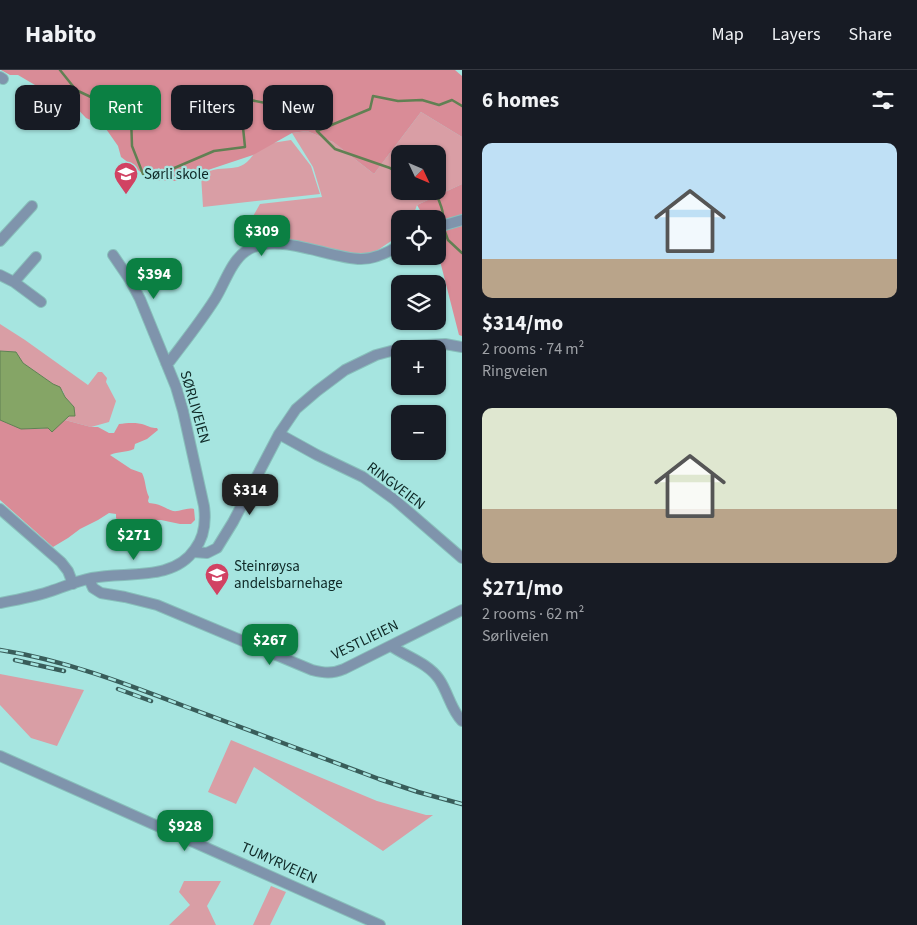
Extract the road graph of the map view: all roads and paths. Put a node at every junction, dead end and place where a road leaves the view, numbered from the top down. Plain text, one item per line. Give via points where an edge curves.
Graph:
1 (32, 206) dead end
2 (462, 220) edge
3 (446, 225) edge
4 (0, 241) edge
5 (391, 251) edge
6 (113, 255) dead end
7 (36, 257) dead end
8 (0, 275) edge
9 (14, 282) junction
10 (41, 302) dead end
11 (462, 347) edge
12 (166, 363) junction
13 (279, 434) junction
14 (0, 509) edge
15 (194, 552) junction
16 (462, 558) edge
17 (88, 579) junction
18 (73, 584) junction
19 (0, 603) edge
20 (462, 610) edge
21 (391, 646) junction
22 (462, 721) edge
23 (0, 756) edge
24 (380, 925) edge

1 - 4 street
2 - 3 street
5 - 12 street, SØRLIVEIEN via 360,259 300,246 268,243 256,246 244,252 236,262 203,318
6 - 12 street, SØRLIVEIEN via 140,299
7 - 9 street
8 - 9 street
9 - 10 street
11 - 13 street via 445,344 410,346 376,355 345,370 317,391 296,409
12 - 15 street, SØRLIVEIEN via 180,400 202,499 205,522
13 - 15 street via 217,548 207,553
13 - 16 street, RINGVEIEN via 363,477
14 - 18 street via 61,562
15 - 17 street, SØRLIVEIEN via 183,563 168,569
17 - 18 street, SØRLIVEIEN
17 - 21 street, VESTLIEIEN via 101,593 157,605 312,670 335,673
18 - 19 street, SØRLIVEIEN
20 - 21 street, VESTLIEIEN
21 - 22 street via 432,671
23 - 24 street, TUMYRVEIEN

